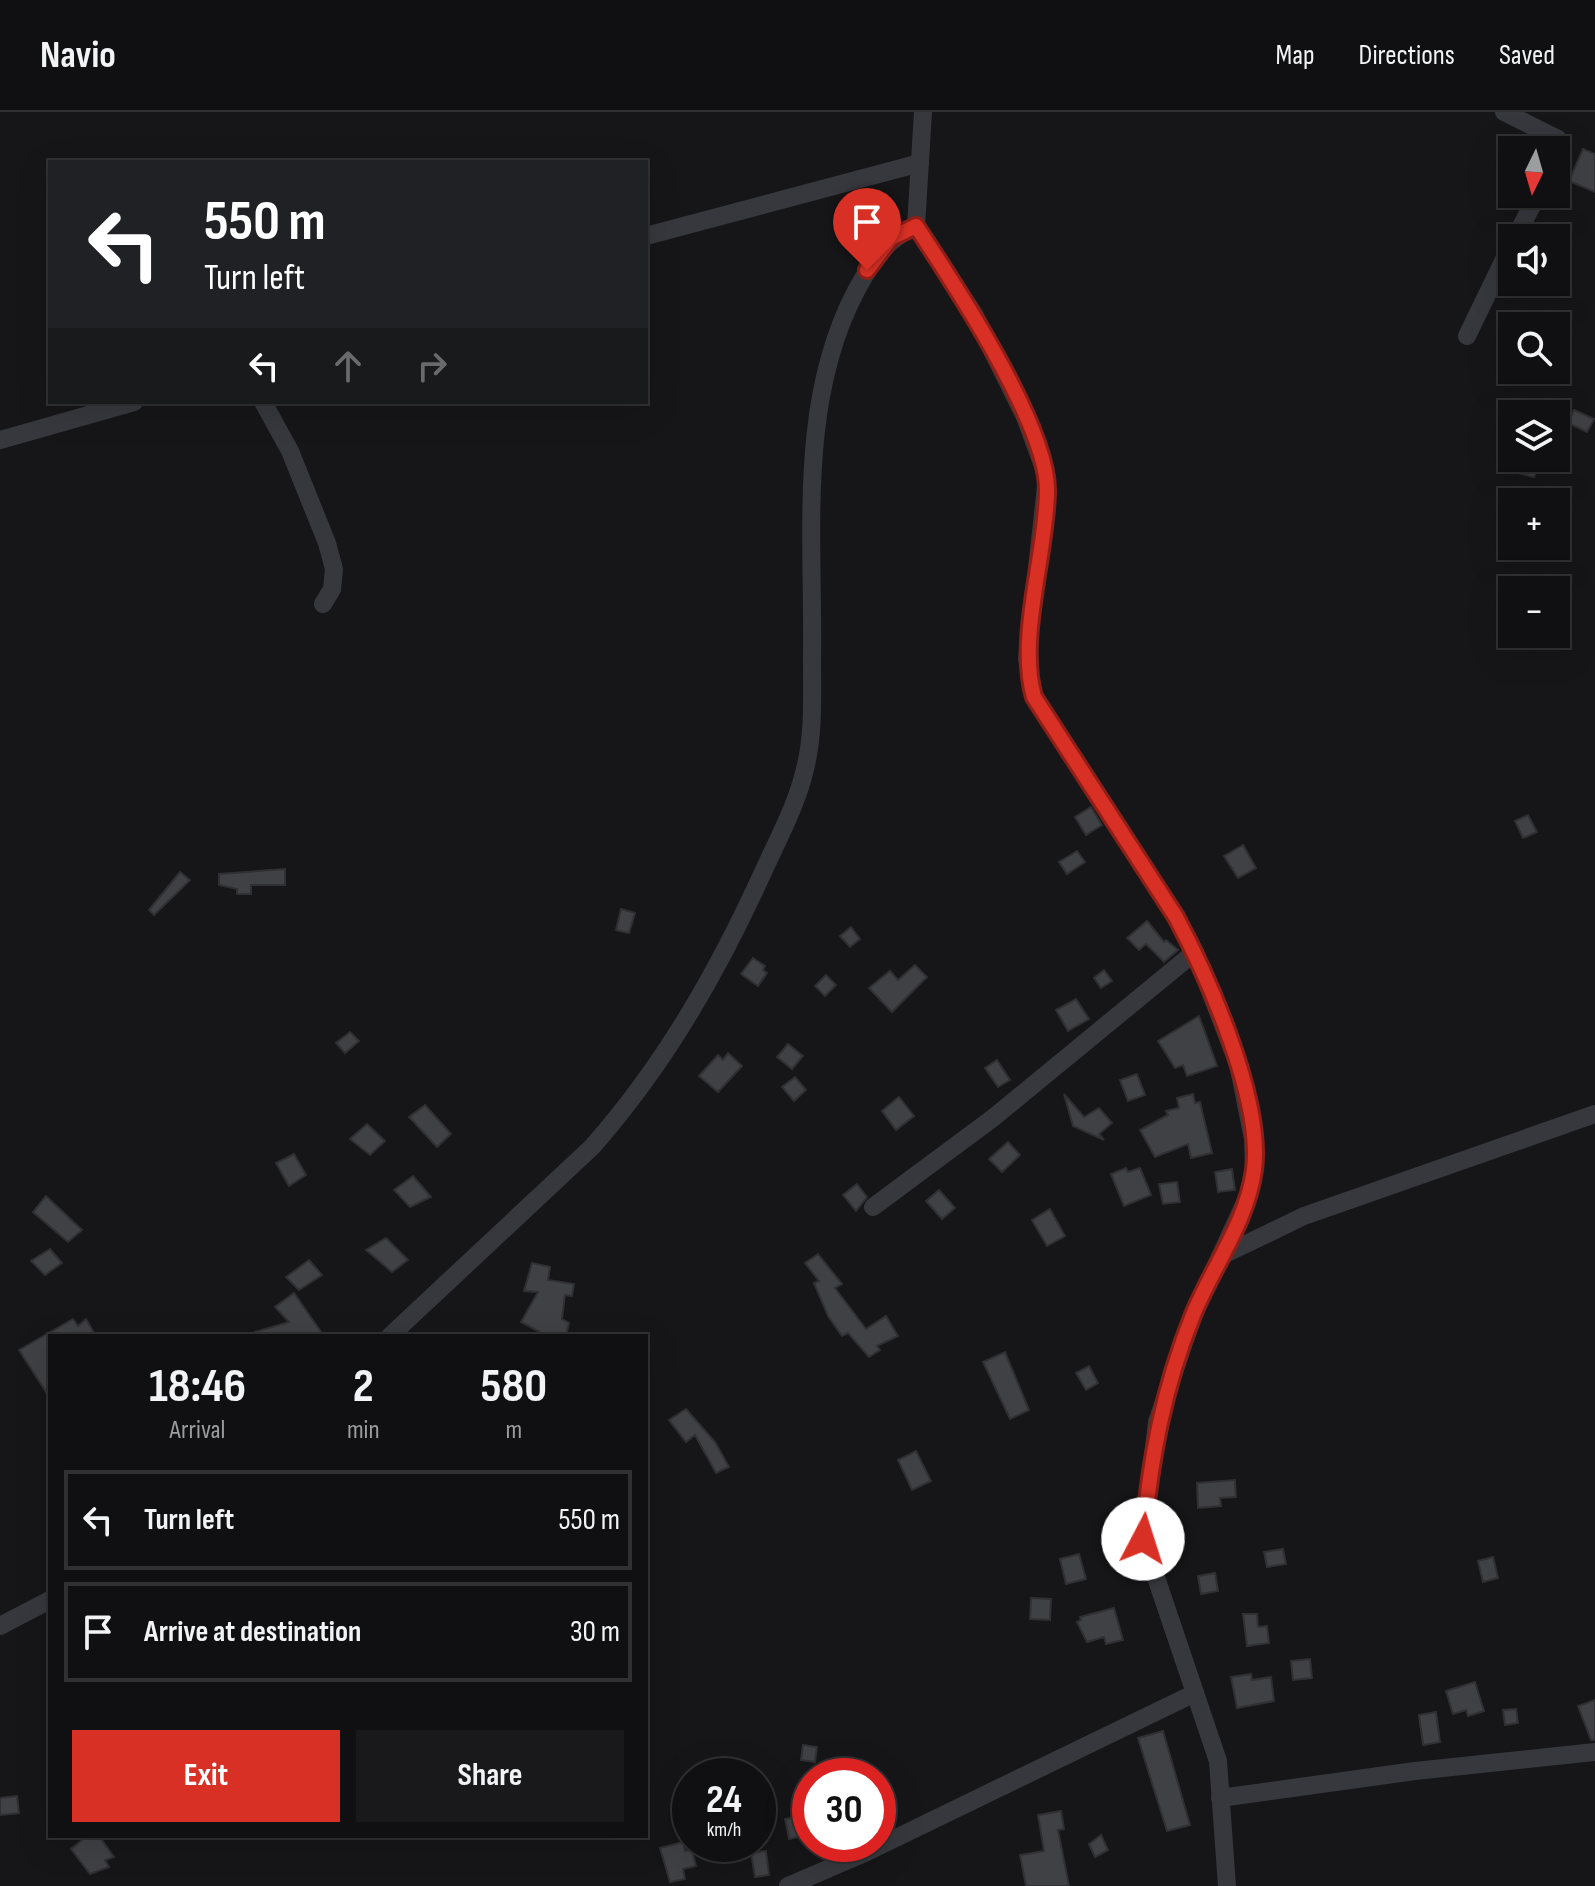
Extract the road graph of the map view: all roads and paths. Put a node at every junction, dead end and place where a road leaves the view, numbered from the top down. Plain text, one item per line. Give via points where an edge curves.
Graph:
1 (923, 112) edge
2 (1504, 112) edge
3 (1552, 136) edge
4 (920, 163) junction
5 (916, 226) junction
6 (648, 235) edge
7 (1498, 271) edge
8 (1467, 336) dead end
9 (127, 404) edge
10 (264, 404) edge
11 (0, 440) edge
12 (323, 604) dead end
13 (1195, 952) junction
14 (1595, 1114) edge
15 (873, 1207) dead end
16 (1221, 1256) junction
17 (392, 1334) edge
18 (48, 1601) edge
19 (0, 1626) edge
20 (1195, 1693) junction
21 (1595, 1752) edge
22 (1220, 1798) junction
23 (788, 1886) edge
24 (1227, 1886) edge

1 - 4 street
2 - 3 street
4 - 5 street
4 - 6 street
5 - 13 street via 974,314 1045,469 1047,493 1027,659 1034,697 1142,860
5 - 17 street via 891,238 867,270 827,365 814,451 808,754 798,793 737,928 667,1052 619,1117
7 - 8 street
9 - 11 street
10 - 12 street via 290,451 327,543 334,569 332,589
13 - 15 street via 993,1118
13 - 16 street via 1238,1064 1253,1139 1248,1196
14 - 16 street via 1304,1216
16 - 20 street via 1194,1313 1157,1422 1143,1539
18 - 19 street
20 - 22 street via 1218,1761
20 - 23 street
21 - 22 street
22 - 24 street

